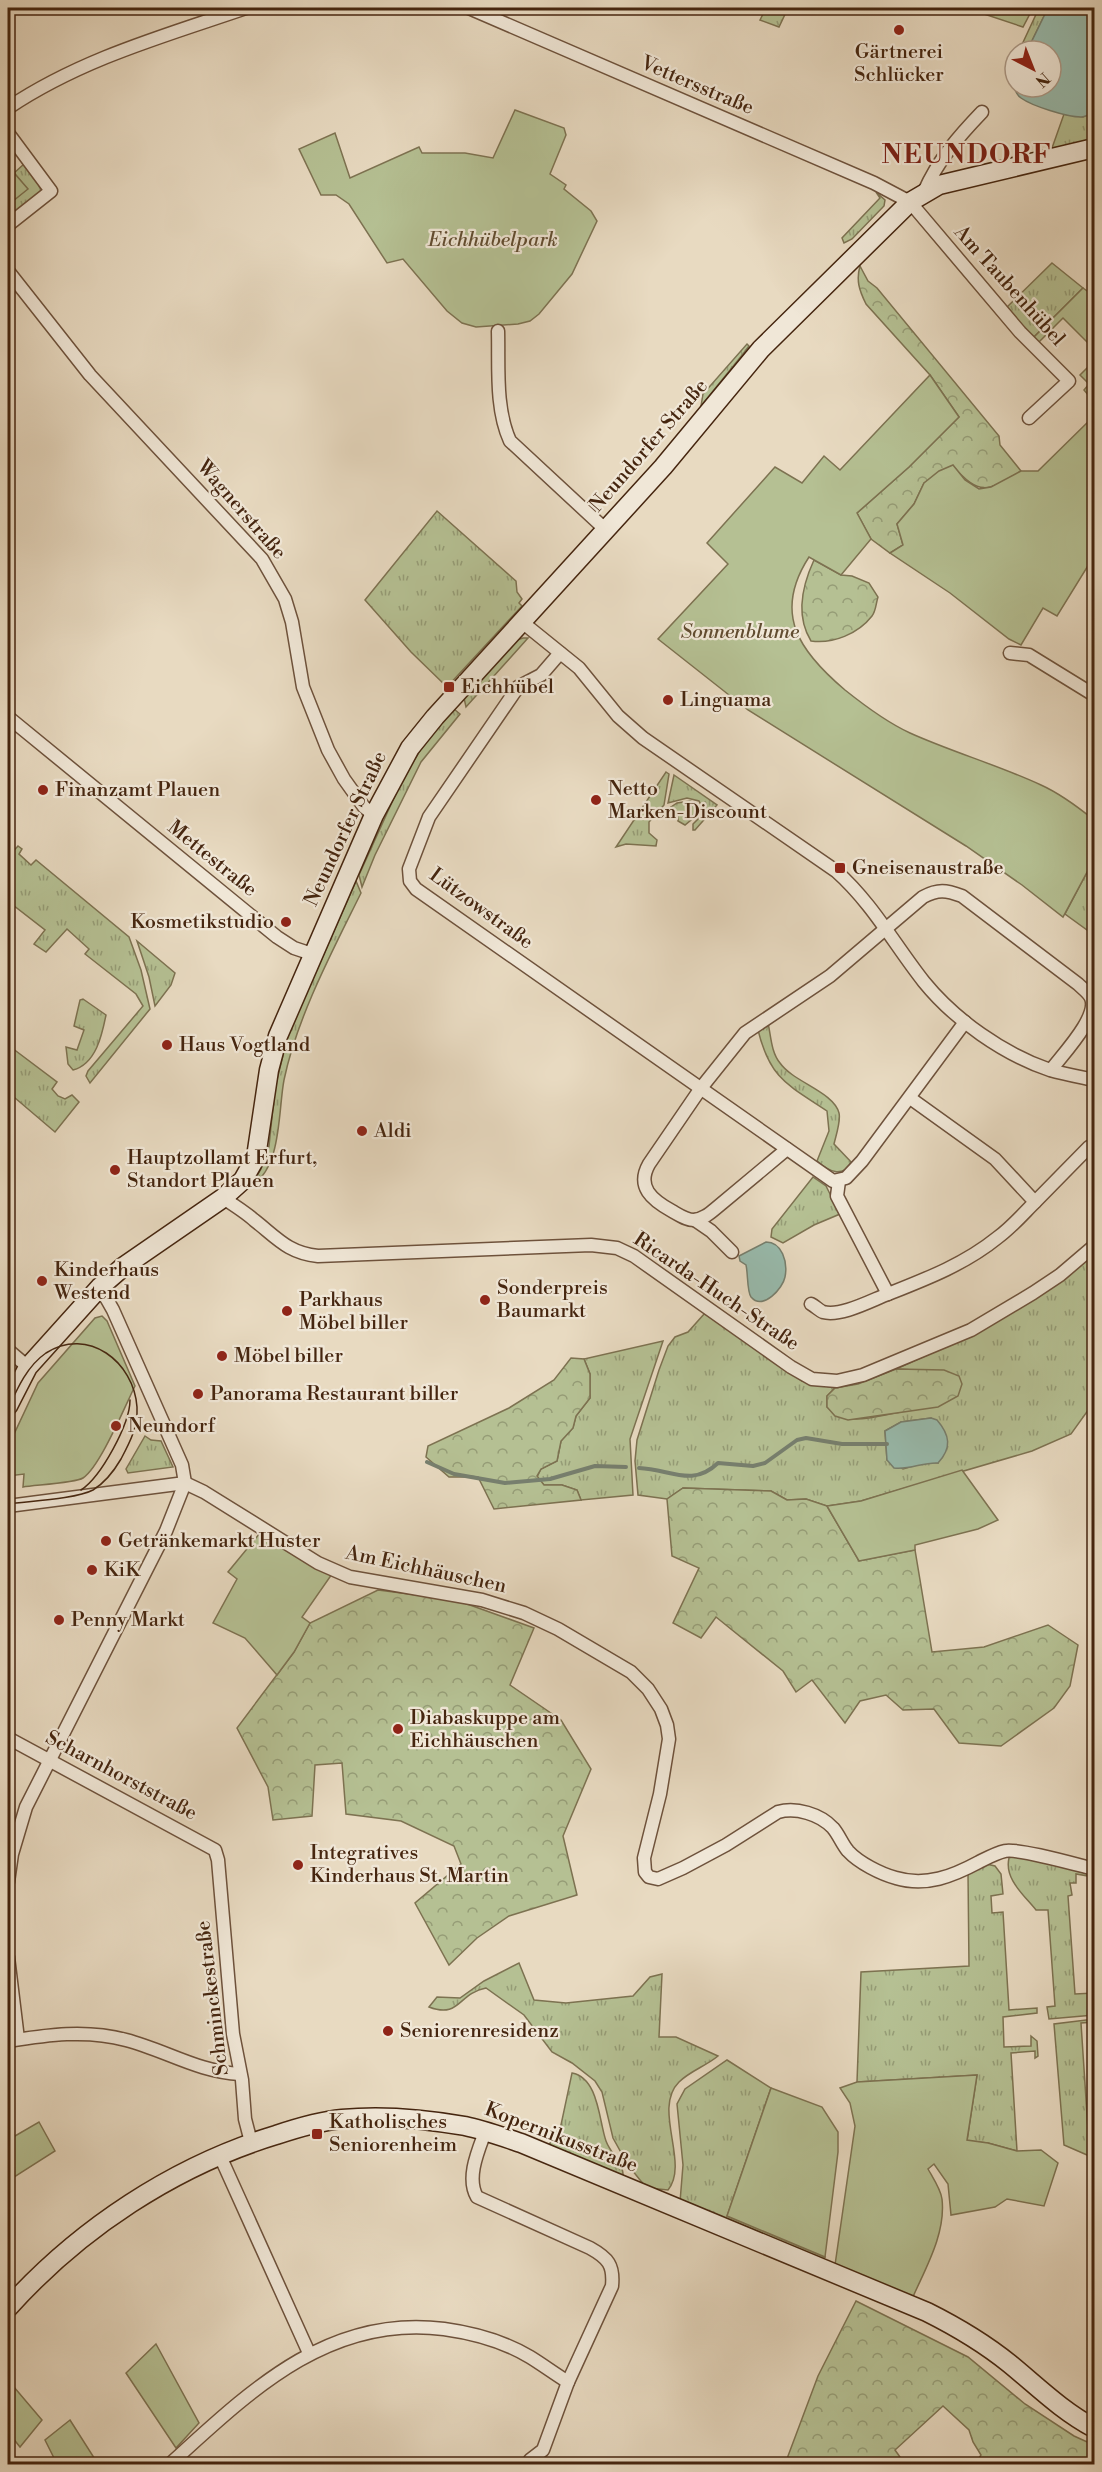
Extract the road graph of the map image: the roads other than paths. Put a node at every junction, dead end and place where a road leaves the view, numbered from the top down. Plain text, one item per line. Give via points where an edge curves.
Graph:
1 (246, 8) edge
2 (469, 8) edge
3 (8, 108) edge
4 (982, 112) dead end
5 (8, 133) edge
6 (1095, 148) edge
7 (917, 197) junction
8 (8, 225) edge
9 (8, 271) edge
10 (498, 331) dead end
11 (1029, 418) dead end
12 (606, 530) junction
13 (522, 622) junction
14 (1010, 652) dead end
15 (560, 653) junction
16 (1095, 695) edge
17 (8, 717) edge
18 (374, 815) junction
19 (887, 928) junction
20 (312, 954) junction
21 (965, 1022) junction
22 (1051, 1070) junction
23 (1095, 1080) edge
24 (701, 1088) junction
25 (910, 1098) junction
26 (1089, 1147) dead end
27 (787, 1149) junction
28 (836, 1181) junction
29 (223, 1198) junction
30 (1035, 1203) junction
31 (695, 1220) junction
32 (1095, 1246) edge
33 (732, 1252) dead end
34 (100, 1287) junction
35 (888, 1294) junction
36 (812, 1304) dead end
37 (8, 1350) edge
38 (28, 1367) junction
39 (8, 1406) edge
40 (185, 1483) junction
41 (8, 1506) edge
42 (8, 1738) edge
43 (50, 1760) junction
44 (215, 1850) joint
45 (1095, 1869) edge
46 (8, 1882) edge
47 (8, 1957) edge
48 (13, 2040) edge
49 (240, 2074) junction
50 (485, 2132) junction
51 (252, 2142) junction
52 (220, 2156) junction
53 (8, 2308) edge
54 (309, 2353) junction
55 (568, 2382) junction
56 (1095, 2428) edge
57 (530, 2460) dead end
58 (170, 2464) edge

1 - 3 street via 111,54 44,85
2 - 7 street, Vettersstraße via 874,183
4 - 7 street via 940,159
5 - 8 street via 51,191
6 - 7 street via 939,185
7 - 11 street, Am Taubenhübel via 1020,333 1069,381
7 - 12 street, Neundorfer Straße via 762,349
9 - 18 street, Wagnerstraße via 90,375 262,559 285,599 303,687 328,750 344,779
10 - 12 street via 504,427 510,441
12 - 13 street, Neundorfer Straße
13 - 15 street
13 - 18 street, Neundorfer Straße via 410,748
14 - 16 street via 1029,655
15 - 19 street via 579,668 618,716 643,738 836,871
15 - 24 street, Lützowstraße via 541,675 518,687 429,817 409,870 410,880 416,889
17 - 20 street, Mettestraße via 277,937
18 - 20 street, Neundorfer Straße
19 - 21 street via 925,983
19 - 22 street via 923,897 946,890 962,896 1078,984 1091,996 1093,1007 1089,1019
19 - 24 street via 830,976 745,1034
20 - 29 street, Neundorfer Straße via 278,1036 256,1157 243,1180
21 - 22 street via 1002,1047
21 - 25 street
22 - 23 street
24 - 27 street, Lützowstraße
24 - 31 street via 643,1174 648,1194 686,1219
25 - 28 street via 854,1171
25 - 30 street via 995,1159
26 - 30 street
27 - 28 street, Lützowstraße
27 - 31 street via 716,1209
28 - 35 street via 837,1196
29 - 32 street, Ricarda-Huch-Straße via 284,1246 301,1254 591,1245 616,1248 791,1367 812,1378 837,1381 863,1375 971,1330 1042,1287
29 - 34 street, Neundorfer Straße
30 - 35 street via 972,1256
31 - 33 street
34 - 38 street, Neundorfer Straße
34 - 40 street via 182,1465
35 - 36 street via 834,1312 823,1312
37 - 38 street
38 - 39 street, Neundorfer Straße
40 - 41 street
40 - 43 street via 166,1531
40 - 45 street, Am Eichhäuschen via 318,1563 350,1577 482,1600 524,1613 631,1672 661,1709 669,1739 644,1858 649,1877 658,1879 683,1868 786,1810 820,1818 856,1858 896,1878 941,1879 1006,1850
42 - 43 street, Scharnhorststraße
43 - 44 street, Scharnhorststraße
43 - 46 street via 26,1807
44 - 49 street, Schminckestraße
47 - 48 street
48 - 49 street via 77,2032 106,2035 213,2072
49 - 51 street, Schminckestraße
50 - 51 street, Kopernikusstraße via 408,2119 342,2119
50 - 55 street via 472,2178 477,2197 590,2248 610,2263 612,2286
50 - 56 street, Kopernikusstraße via 572,2163 927,2312 988,2347 1071,2416
51 - 52 street, Kopernikusstraße
52 - 53 street, Kopernikusstraße via 118,2211 80,2239
52 - 54 street
54 - 55 street via 358,2334 397,2326 425,2327 481,2336 528,2356
54 - 58 street via 221,2416
55 - 57 street via 543,2450

